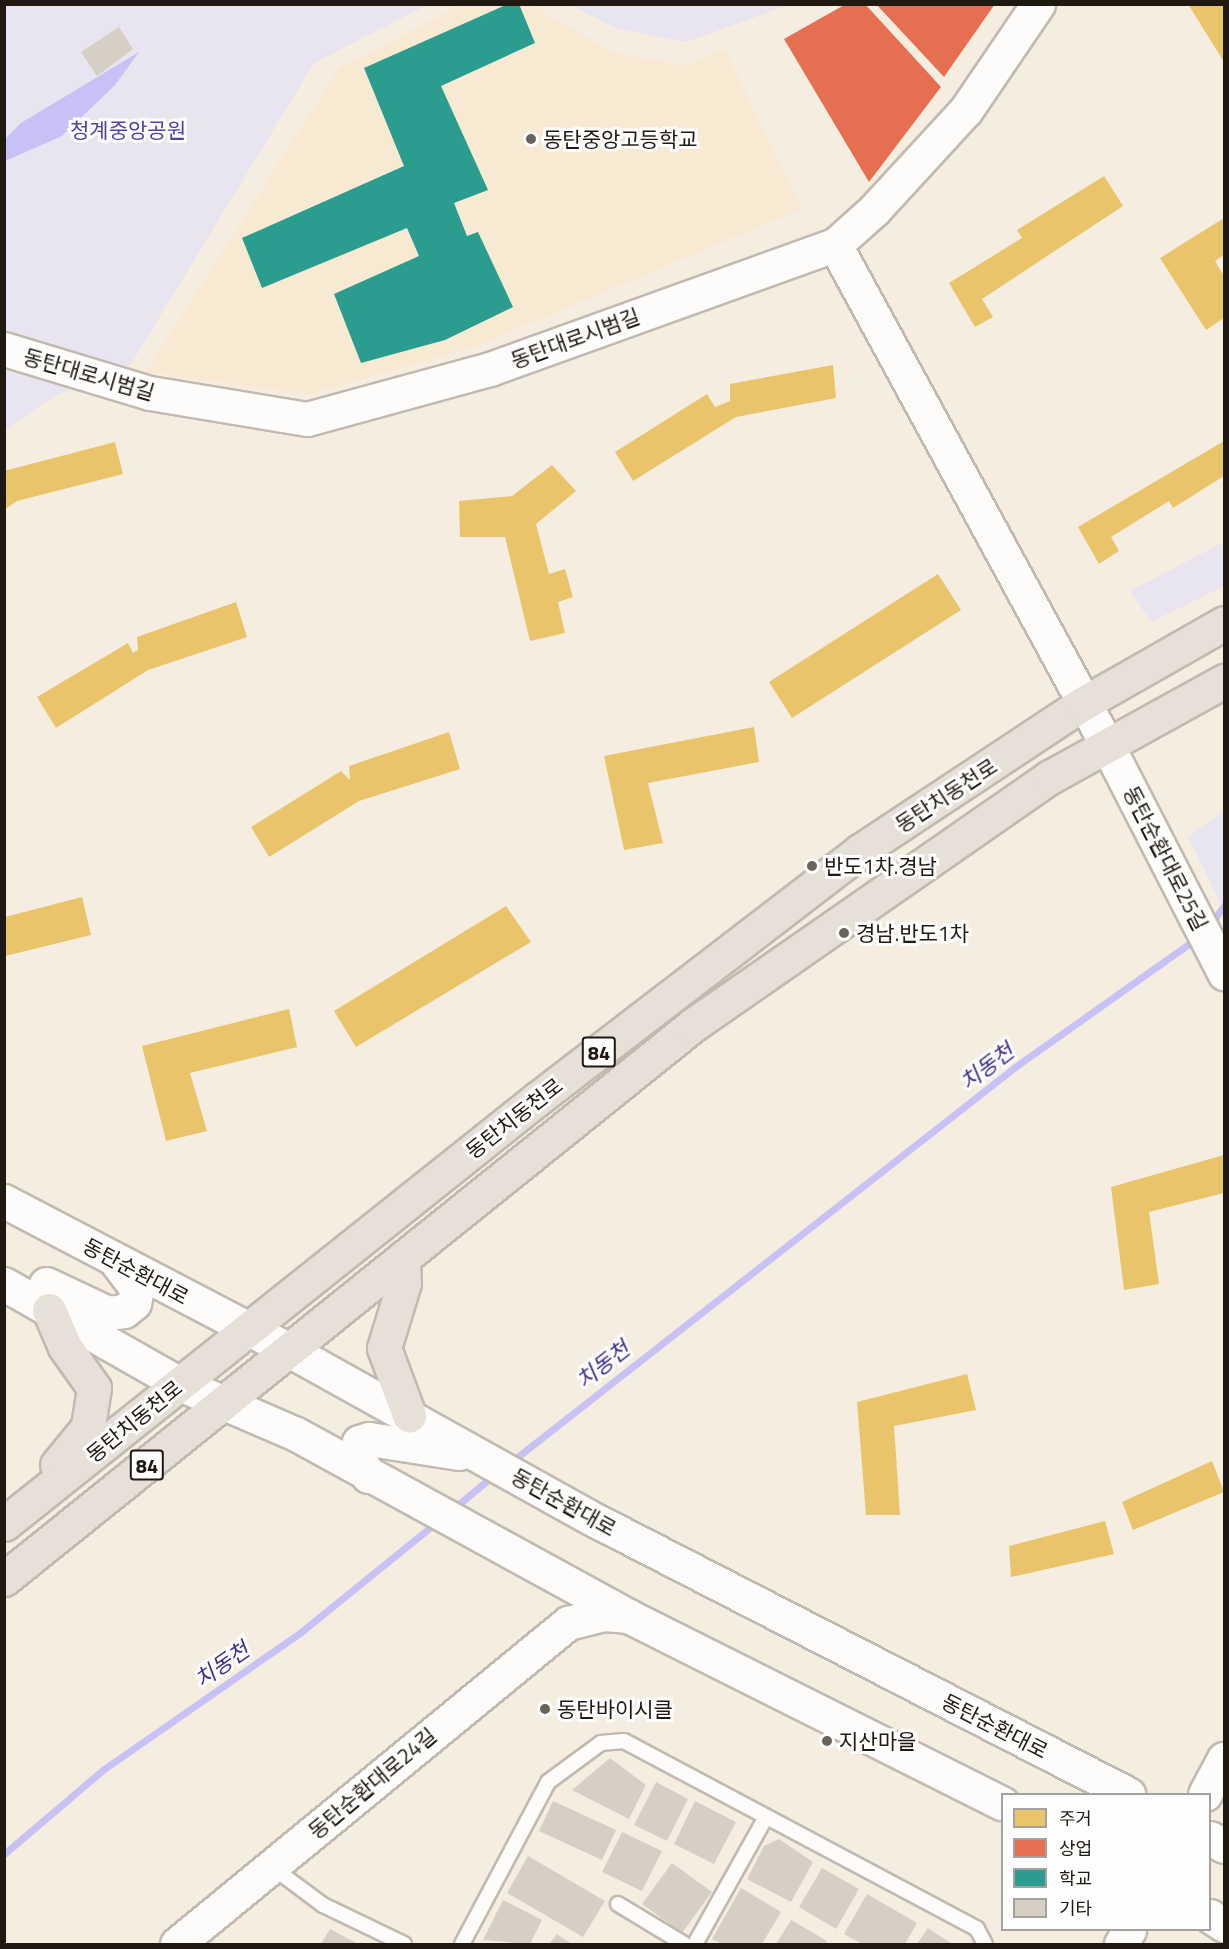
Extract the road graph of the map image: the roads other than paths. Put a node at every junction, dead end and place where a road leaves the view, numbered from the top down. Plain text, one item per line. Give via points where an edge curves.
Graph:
1 (1038, 4) edge
2 (835, 245) junction
3 (4, 350) edge
4 (1224, 623) edge
5 (1224, 681) edge
6 (1084, 703) junction
7 (1107, 743) junction
8 (1224, 973) edge
9 (4, 1201) edge
10 (403, 1258) junction
11 (115, 1260) junction
12 (8, 1286) edge
13 (49, 1310) junction
14 (247, 1330) junction
15 (290, 1350) junction
16 (180, 1384) junction
17 (223, 1403) junction
18 (409, 1415) junction
19 (481, 1456) junction
20 (358, 1470) junction
21 (55, 1484) junction
22 (4, 1524) edge
23 (539, 1569) junction
24 (4, 1579) edge
25 (630, 1617) junction
26 (568, 1623) junction
27 (1224, 1759) edge
28 (1071, 1764) junction
29 (1106, 1793) edge
30 (1126, 1793) edge
31 (1206, 1793) edge
32 (1001, 1802) edge
33 (765, 1820) junction
34 (272, 1867) junction
35 (618, 1904) dead end
36 (177, 1944) edge
37 (404, 1944) edge
38 (462, 1944) edge
39 (684, 1944) edge
40 (695, 1944) edge
41 (985, 1944) edge

1 - 2 street, 동탄대로시범길 via 966,110 874,210
2 - 3 street, 동탄대로시범길 via 490,369 308,419 150,393
2 - 6 street, 동탄순환대로25길
4 - 6 main road, 동탄치동천로 / 84
5 - 7 main road, 동탄치동천로 / 84
6 - 7 street, 동탄순환대로25길
6 - 14 main road, 동탄치동천로 / 84 via 860,851
7 - 8 street, 동탄순환대로25길
7 - 10 main road, 동탄치동천로 / 84 via 903,875 693,1025
9 - 11 street, 동탄순환대로
10 - 15 main road, 동탄치동천로 / 84
10 - 18 main road via 404,1283 384,1348
11 - 12 street via 137,1288 134,1303 124,1311 89,1306 43,1283
11 - 14 street, 동탄순환대로
12 - 13 street
13 - 16 street
13 - 21 main road via 65,1347 94,1388 88,1427 58,1459
14 - 15 street, 동탄순환대로
14 - 16 main road, 동탄치동천로 / 84
15 - 17 main road, 동탄치동천로 / 84
15 - 18 street, 동탄순환대로
16 - 17 street
16 - 21 main road, 동탄치동천로 / 84
17 - 20 street
17 - 24 main road, 동탄치동천로 / 84
18 - 19 street, 동탄순환대로
19 - 20 street via 369,1439 359,1442
19 - 28 street, 동탄순환대로 via 591,1518
20 - 23 street
21 - 22 main road, 동탄치동천로 / 84
23 - 25 street
23 - 26 street
25 - 26 street via 605,1614
25 - 32 street
26 - 34 street, 동탄순환대로24길
27 - 31 street
28 - 29 street
28 - 30 street, 동탄순환대로
33 - 38 lane via 624,1740 601,1743 548,1782
33 - 40 lane
33 - 41 lane via 977,1929
34 - 36 street, 동탄순환대로24길
34 - 37 lane via 323,1905
35 - 39 lane

